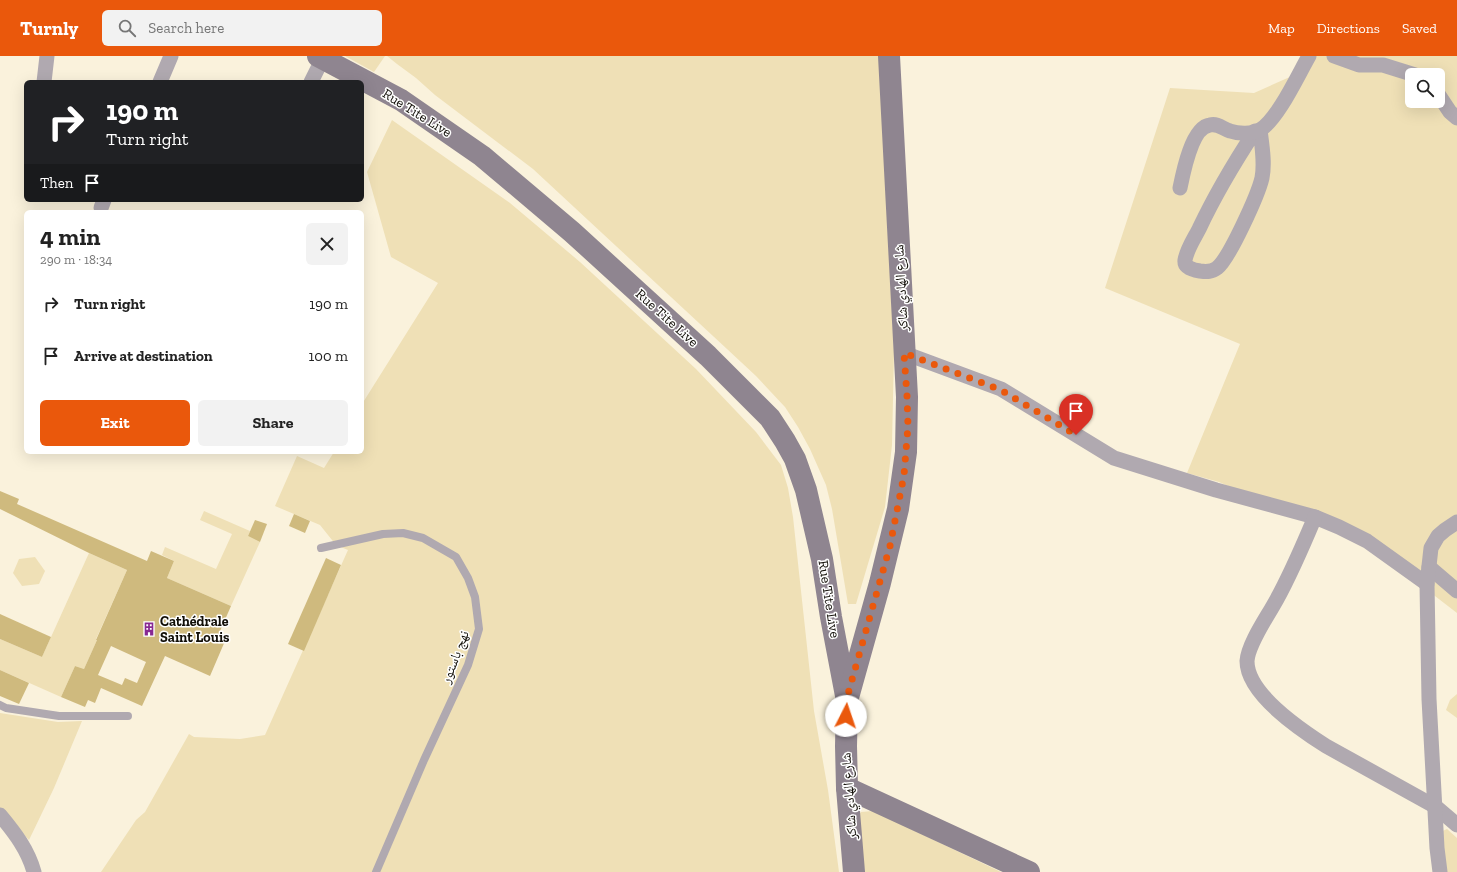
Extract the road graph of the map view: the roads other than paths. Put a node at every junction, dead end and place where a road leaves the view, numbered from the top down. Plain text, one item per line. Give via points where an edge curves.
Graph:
1 (47, 56) edge
2 (171, 56) edge
3 (889, 56) edge
4 (1309, 56) edge
5 (1334, 56) edge
6 (320, 57) edge
7 (1359, 61) edge
8 (1405, 72) edge
9 (44, 80) edge
10 (161, 80) edge
11 (312, 80) edge
12 (363, 80) edge
13 (364, 80) edge
14 (1445, 104) edge
15 (1457, 118) edge
16 (1257, 131) junction
17 (1180, 188) dead end
18 (904, 353) junction
19 (1315, 517) junction
20 (1457, 522) edge
21 (321, 548) dead end
22 (1429, 567) junction
23 (1427, 584) junction
24 (1457, 591) edge
25 (846, 701) junction
26 (0, 705) edge
27 (128, 716) dead end
28 (848, 788) junction
29 (1436, 807) junction
30 (0, 815) edge
31 (1457, 825) edge
32 (34, 872) edge
33 (376, 872) edge
34 (854, 872) edge
35 (1029, 872) edge
36 (1440, 872) edge

1 - 9 street
2 - 10 street
3 - 18 street, شارع الهادي شاكر
4 - 16 street via 1275,114
5 - 7 street
6 - 11 street
6 - 12 street, Rue Tite Live
7 - 8 street
13 - 25 street, Rue Tite Live via 401,100 482,156 637,291 708,356 770,418 795,460 810,502
14 - 15 street
16 - 16 street via 1209,207 1185,260 1189,268 1211,272 1221,264 1238,237 1262,178 1263,153
16 - 17 street via 1230,131 1210,124 1204,127 1198,134 1186,162
18 - 19 street via 1001,390 1114,458
18 - 25 street, شارع الهادي شاكر via 908,426 904,475 888,554
19 - 23 street via 1367,541
19 - 29 street via 1287,579 1251,646 1247,661 1250,674 1266,700 1304,731 1326,746
20 - 22 street via 1438,536 1431,548
21 - 33 lane, نهج باستور via 383,534 403,533 423,538 456,557 468,578 475,598 479,629 468,665
22 - 23 street
22 - 24 street
23 - 29 street via 1429,699
25 - 28 street, شارع الهادي شاكر
26 - 27 lane via 59,716
28 - 34 street, شارع الهادي شاكر
28 - 35 street
29 - 31 street
29 - 36 street
30 - 32 street via 16,834

